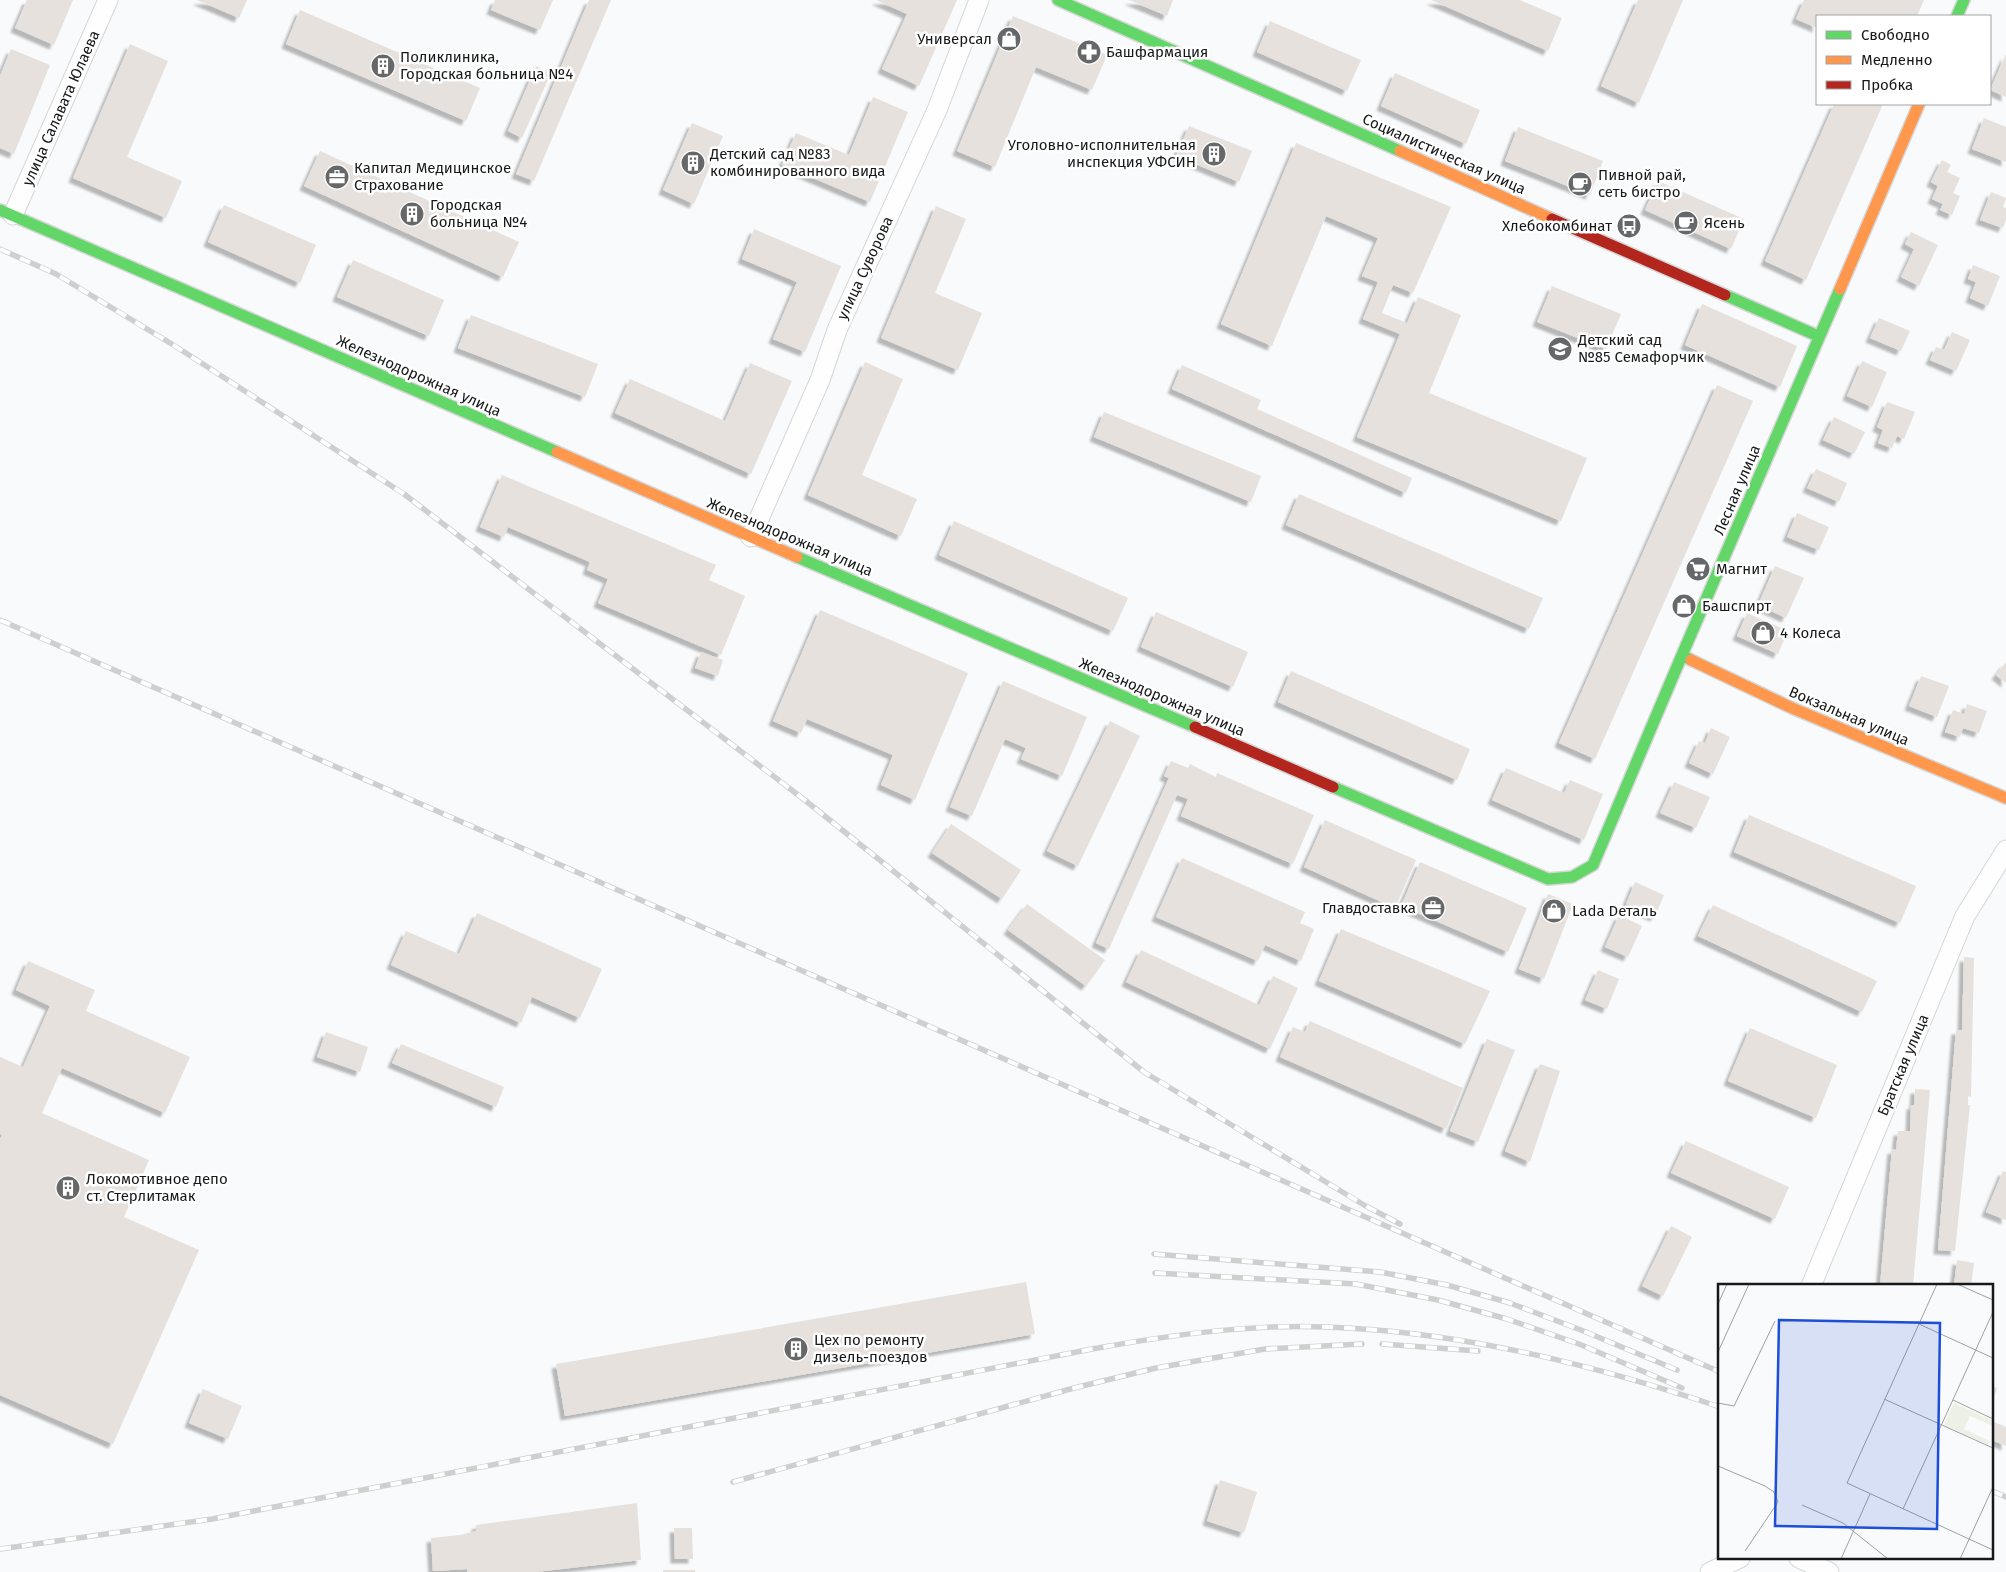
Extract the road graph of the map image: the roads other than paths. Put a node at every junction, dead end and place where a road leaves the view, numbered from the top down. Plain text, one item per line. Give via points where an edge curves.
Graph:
1 (108, 0) edge
2 (979, 0) edge
3 (1058, 0) edge
4 (1964, 0) edge
5 (1957, 15) edge
6 (1919, 105) edge
7 (6, 212) edge
8 (1818, 336) junction
9 (751, 537) junction
10 (1682, 655) junction
11 (2006, 798) edge
12 (2006, 850) edge
13 (1572, 877) joint
14 (1812, 1284) edge
15 (1736, 1560) edge
16 (1803, 1560) edge
17 (1710, 1572) edge
18 (1829, 1572) edge

1 - 7 street, улица Салавата Юлаева
2 - 9 street, улица Суворова via 937,110 837,330 820,380
3 - 8 main road, Социалистическая улица
4 - 5 main road
6 - 8 main road, Лесная улица
7 - 9 main road, Железнодорожная улица
8 - 10 main road, Лесная улица
9 - 13 main road, Железнодорожная улица via 1548,879
10 - 11 main road, Вокзальная улица via 1792,708
10 - 13 main road, Лесная улица via 1593,865
12 - 14 street, Братская улица via 1964,916
15 - 17 street
16 - 18 street

